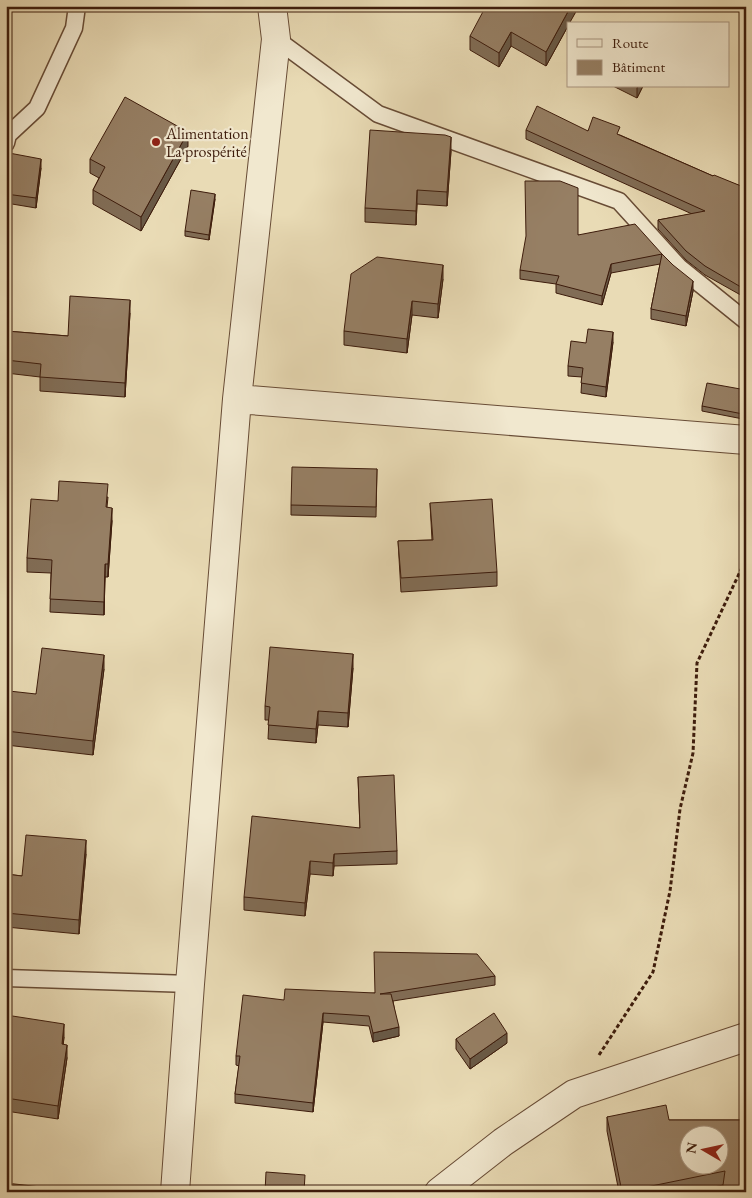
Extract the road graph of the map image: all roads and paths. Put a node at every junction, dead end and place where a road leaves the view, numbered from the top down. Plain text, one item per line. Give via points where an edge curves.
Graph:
1 (77, 6) edge
2 (272, 6) edge
3 (276, 40) junction
4 (6, 143) edge
5 (746, 321) edge
6 (237, 399) junction
7 (746, 440) edge
8 (746, 559) edge
9 (6, 978) edge
10 (190, 984) junction
11 (746, 1037) edge
12 (574, 1094) junction
13 (175, 1192) edge
14 (439, 1192) edge

1 - 4 lane via 74,28 37,108 8,135
2 - 3 street
3 - 5 lane via 378,114 619,201 679,267
3 - 6 street
6 - 7 street
6 - 10 street
8 - 12 path via 697,663 693,753 680,809 670,891 653,972
9 - 10 lane
10 - 13 street
11 - 12 street
12 - 14 street via 503,1142

